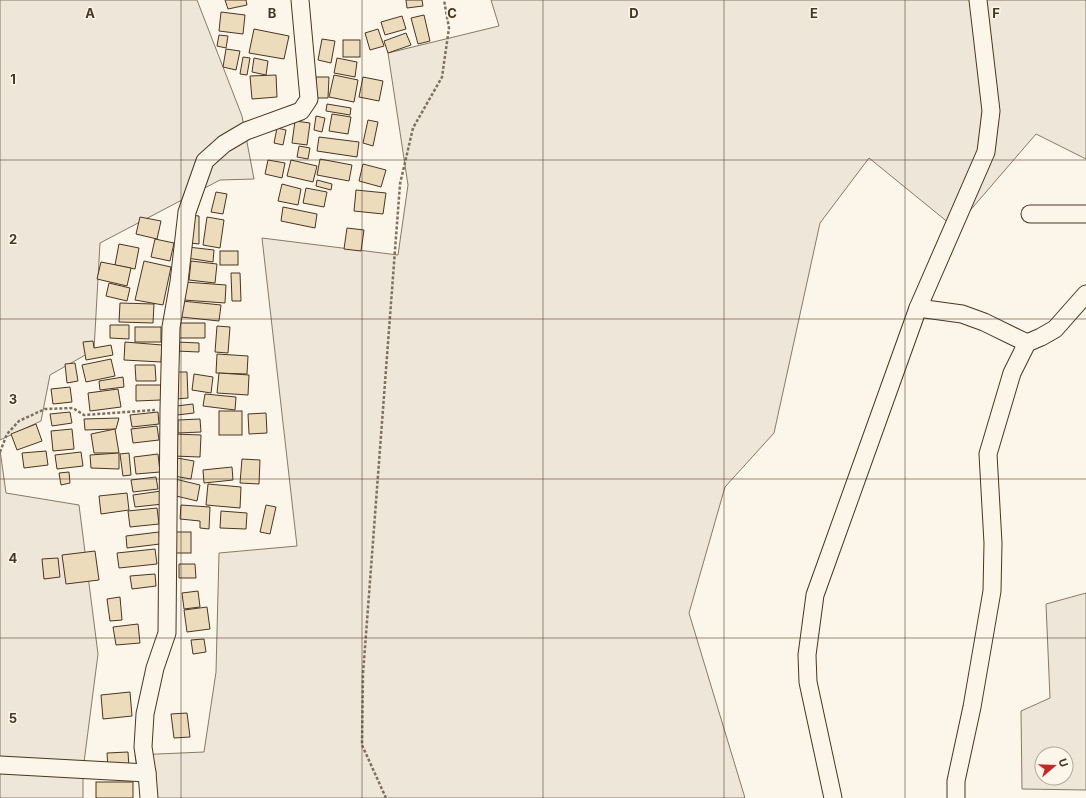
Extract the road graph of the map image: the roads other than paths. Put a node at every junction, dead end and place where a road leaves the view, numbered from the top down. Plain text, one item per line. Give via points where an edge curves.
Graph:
1 (300, 0) edge
2 (978, 0) edge
3 (1030, 214) dead end
4 (1086, 214) edge
5 (1086, 294) edge
6 (918, 308) junction
7 (1027, 343) junction
8 (0, 765) edge
9 (147, 773) junction
10 (148, 798) edge
11 (833, 798) edge
12 (956, 798) edge

1 - 9 street via 309,99 301,111 246,131 224,144 205,161 187,212 180,282 171,327 167,633 144,714 143,747
2 - 6 street via 991,111 986,152
3 - 4 street
5 - 7 street via 1055,329
6 - 7 street via 962,314
6 - 11 street via 815,595 807,655 808,682
7 - 12 street via 1012,373 988,454 993,543 992,591 956,781
8 - 9 street
9 - 10 street

